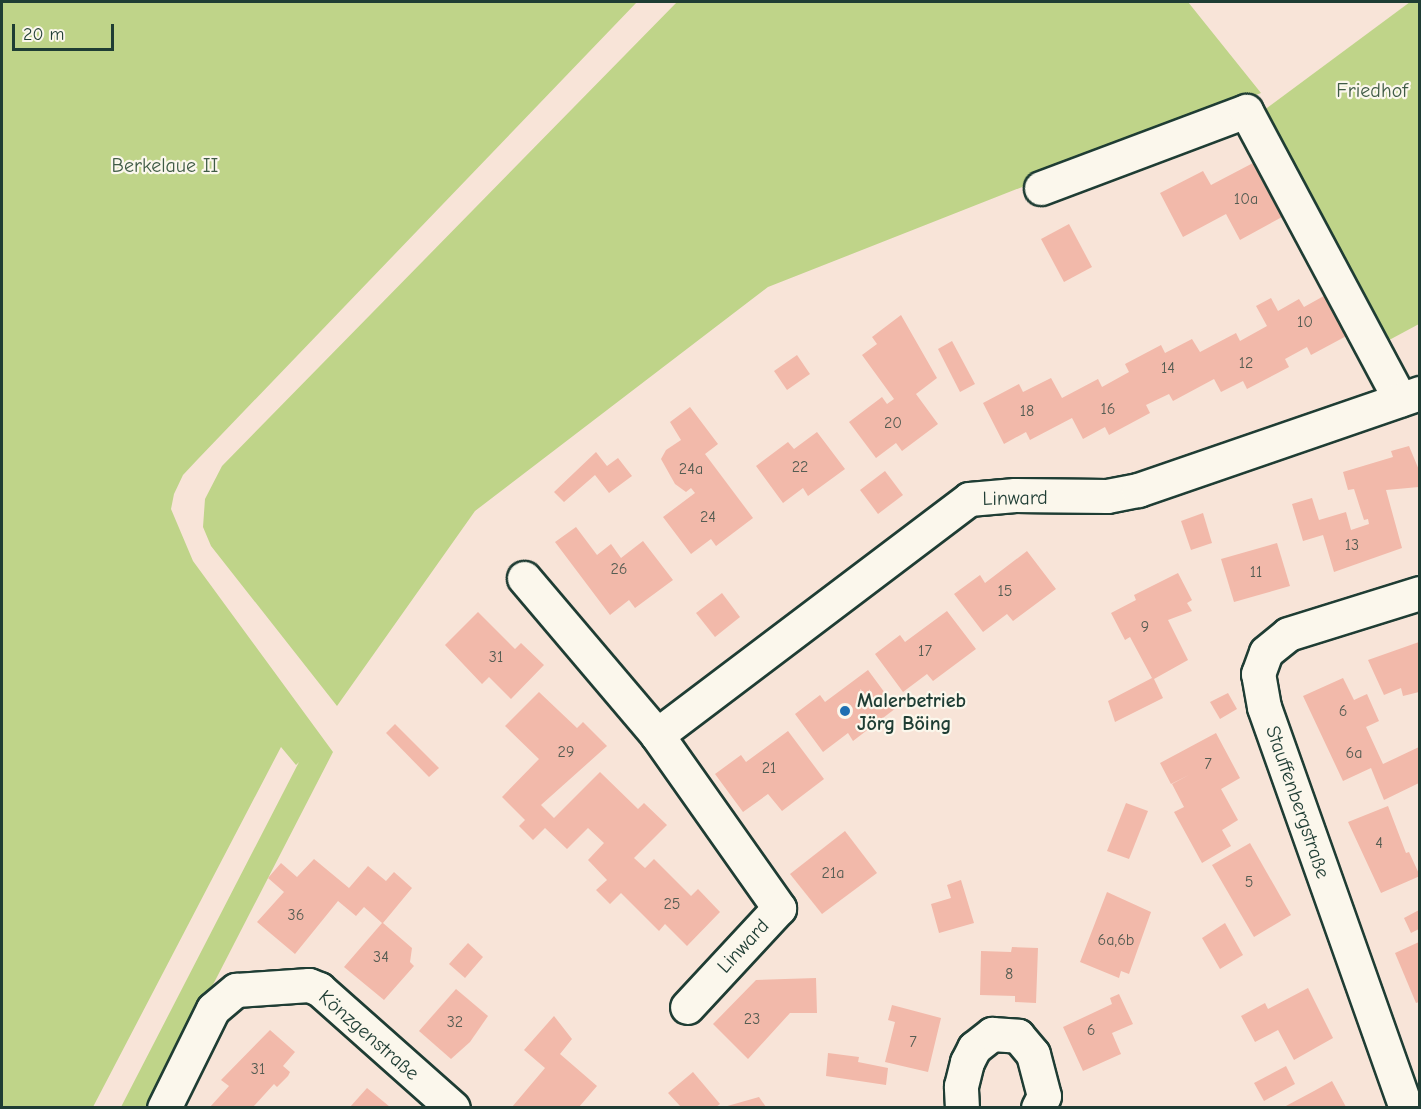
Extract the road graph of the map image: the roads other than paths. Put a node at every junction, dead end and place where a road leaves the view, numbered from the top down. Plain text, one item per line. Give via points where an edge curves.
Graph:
1 (1041, 188) dead end
2 (1410, 396) edge
3 (524, 578) dead end
4 (1419, 593) edge
5 (657, 735) junction
6 (687, 1007) dead end
7 (164, 1107) edge
8 (453, 1107) edge
9 (962, 1107) edge
10 (1038, 1107) edge
11 (1406, 1107) edge

1 - 2 street, Linward via 1246,111
2 - 5 street, Linward via 1138,490 1107,496 969,499
3 - 5 street, Linward
4 - 11 street, Stauffenbergstraße via 1288,634 1266,652 1258,674 1264,707
5 - 6 street, Linward via 779,908
7 - 8 street, Könzgenstraße via 213,1009 236,990 309,986 319,989
9 - 10 street via 961,1086 967,1062 974,1048 992,1034 1018,1036 1033,1054 1044,1096

